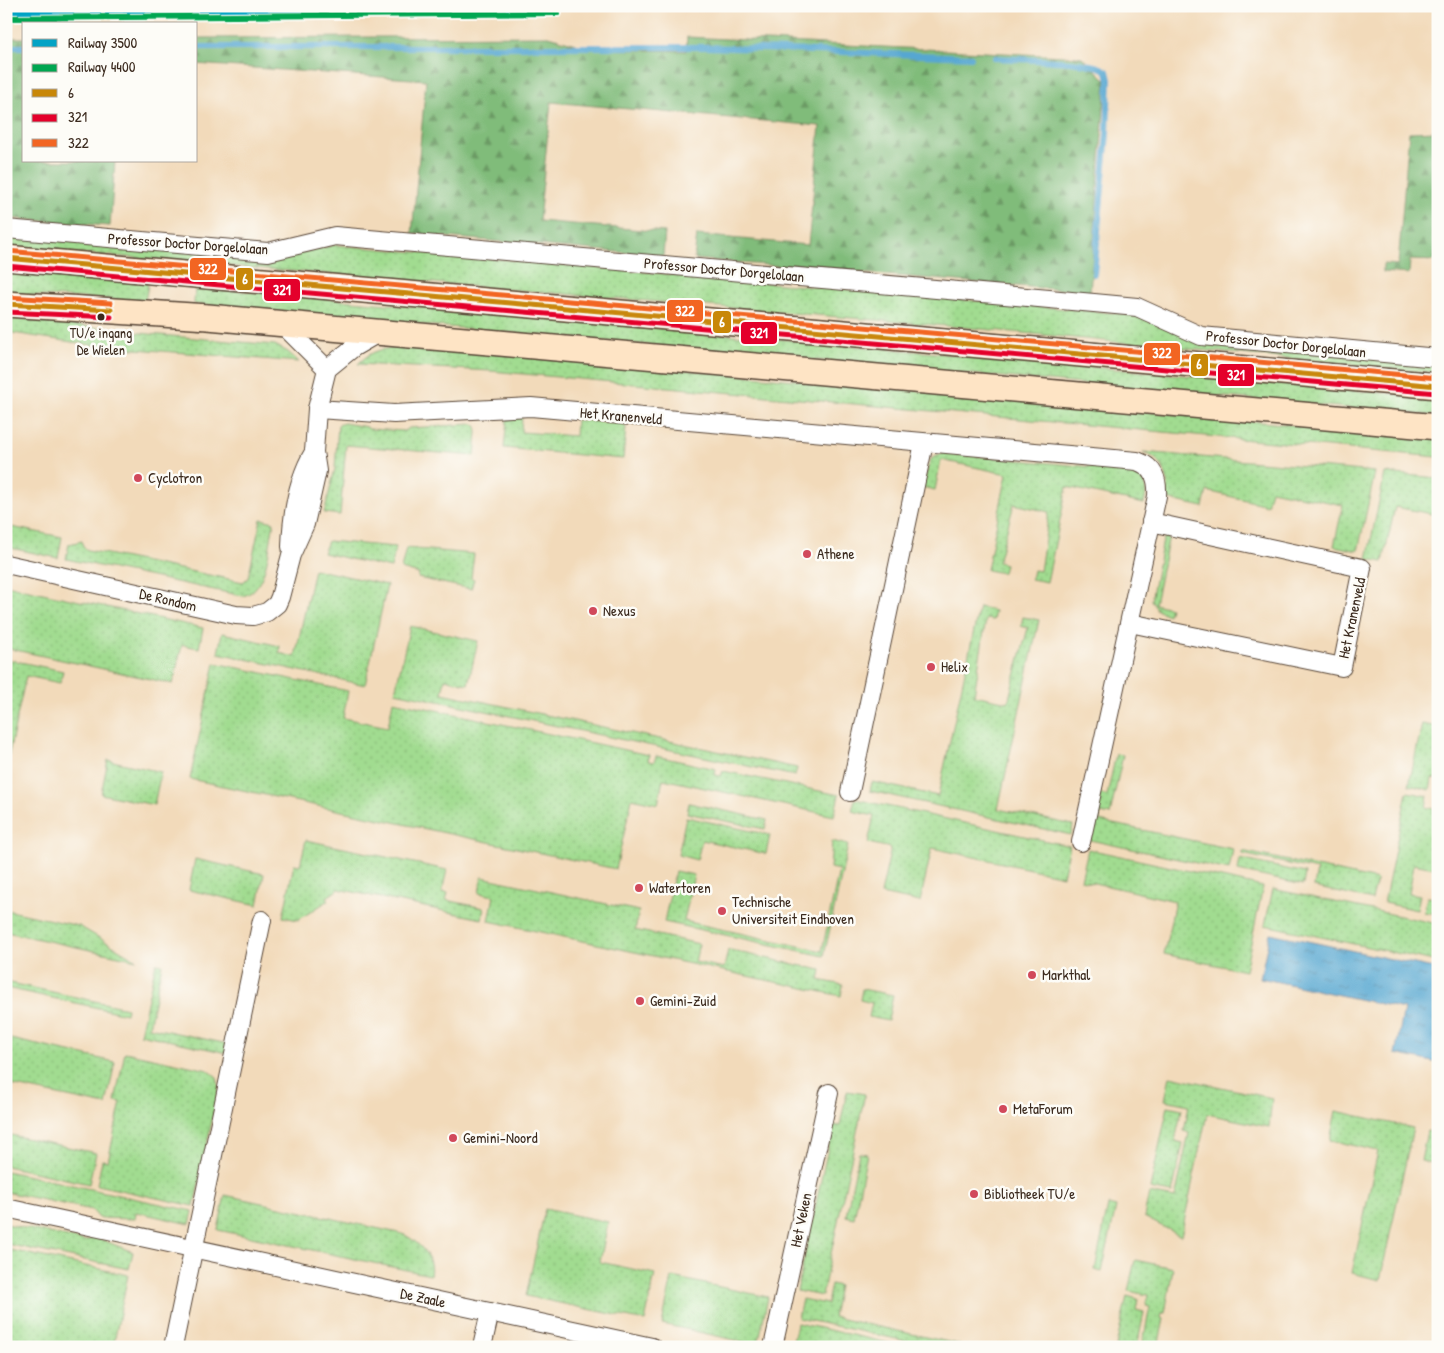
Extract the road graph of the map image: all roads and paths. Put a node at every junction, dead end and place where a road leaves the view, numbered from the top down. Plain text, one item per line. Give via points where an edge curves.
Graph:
1 (6, 229) edge
2 (6, 258) edge
3 (6, 304) edge
4 (281, 323) junction
5 (380, 332) junction
6 (1438, 358) edge
7 (327, 369) junction
8 (1438, 386) edge
9 (317, 409) junction
10 (1438, 427) edge
11 (924, 443) junction
12 (1151, 522) junction
13 (6, 564) edge
14 (1130, 623) junction
15 (850, 792) dead end
16 (1081, 842) dead end
17 (262, 920) dead end
18 (829, 1093) dead end
19 (6, 1208) edge
20 (194, 1249) junction
21 (490, 1312) junction
22 (173, 1347) edge
23 (482, 1347) edge
24 (652, 1347) edge
25 (774, 1347) edge

1 - 6 street, Professor Doctor Dorgelolaan via 268,252 334,236 1094,302 1138,307 1201,336
2 - 8 main road, Professor Doctor Dorgelolaan
3 - 4 main road
4 - 5 main road
4 - 7 street
5 - 7 street via 354,347
5 - 10 main road
7 - 9 street, De Rondom
9 - 11 street, Het Kranenveld via 394,414 531,408 830,432
9 - 13 street, De Rondom via 314,452 302,478 292,526 291,555 277,604 267,612 253,616 216,611
11 - 12 street, Het Kranenveld via 1137,461 1150,467 1157,484
11 - 15 street
12 - 14 street, Het Kranenveld
12 - 14 street, Het Kranenveld via 1362,568 1342,667
14 - 16 street, Het Kranenveld
17 - 20 street
18 - 25 street, Het Veken
19 - 20 street, De Zaale
20 - 21 street, De Zaale
20 - 22 street
21 - 23 street
21 - 24 street, De Zaale

